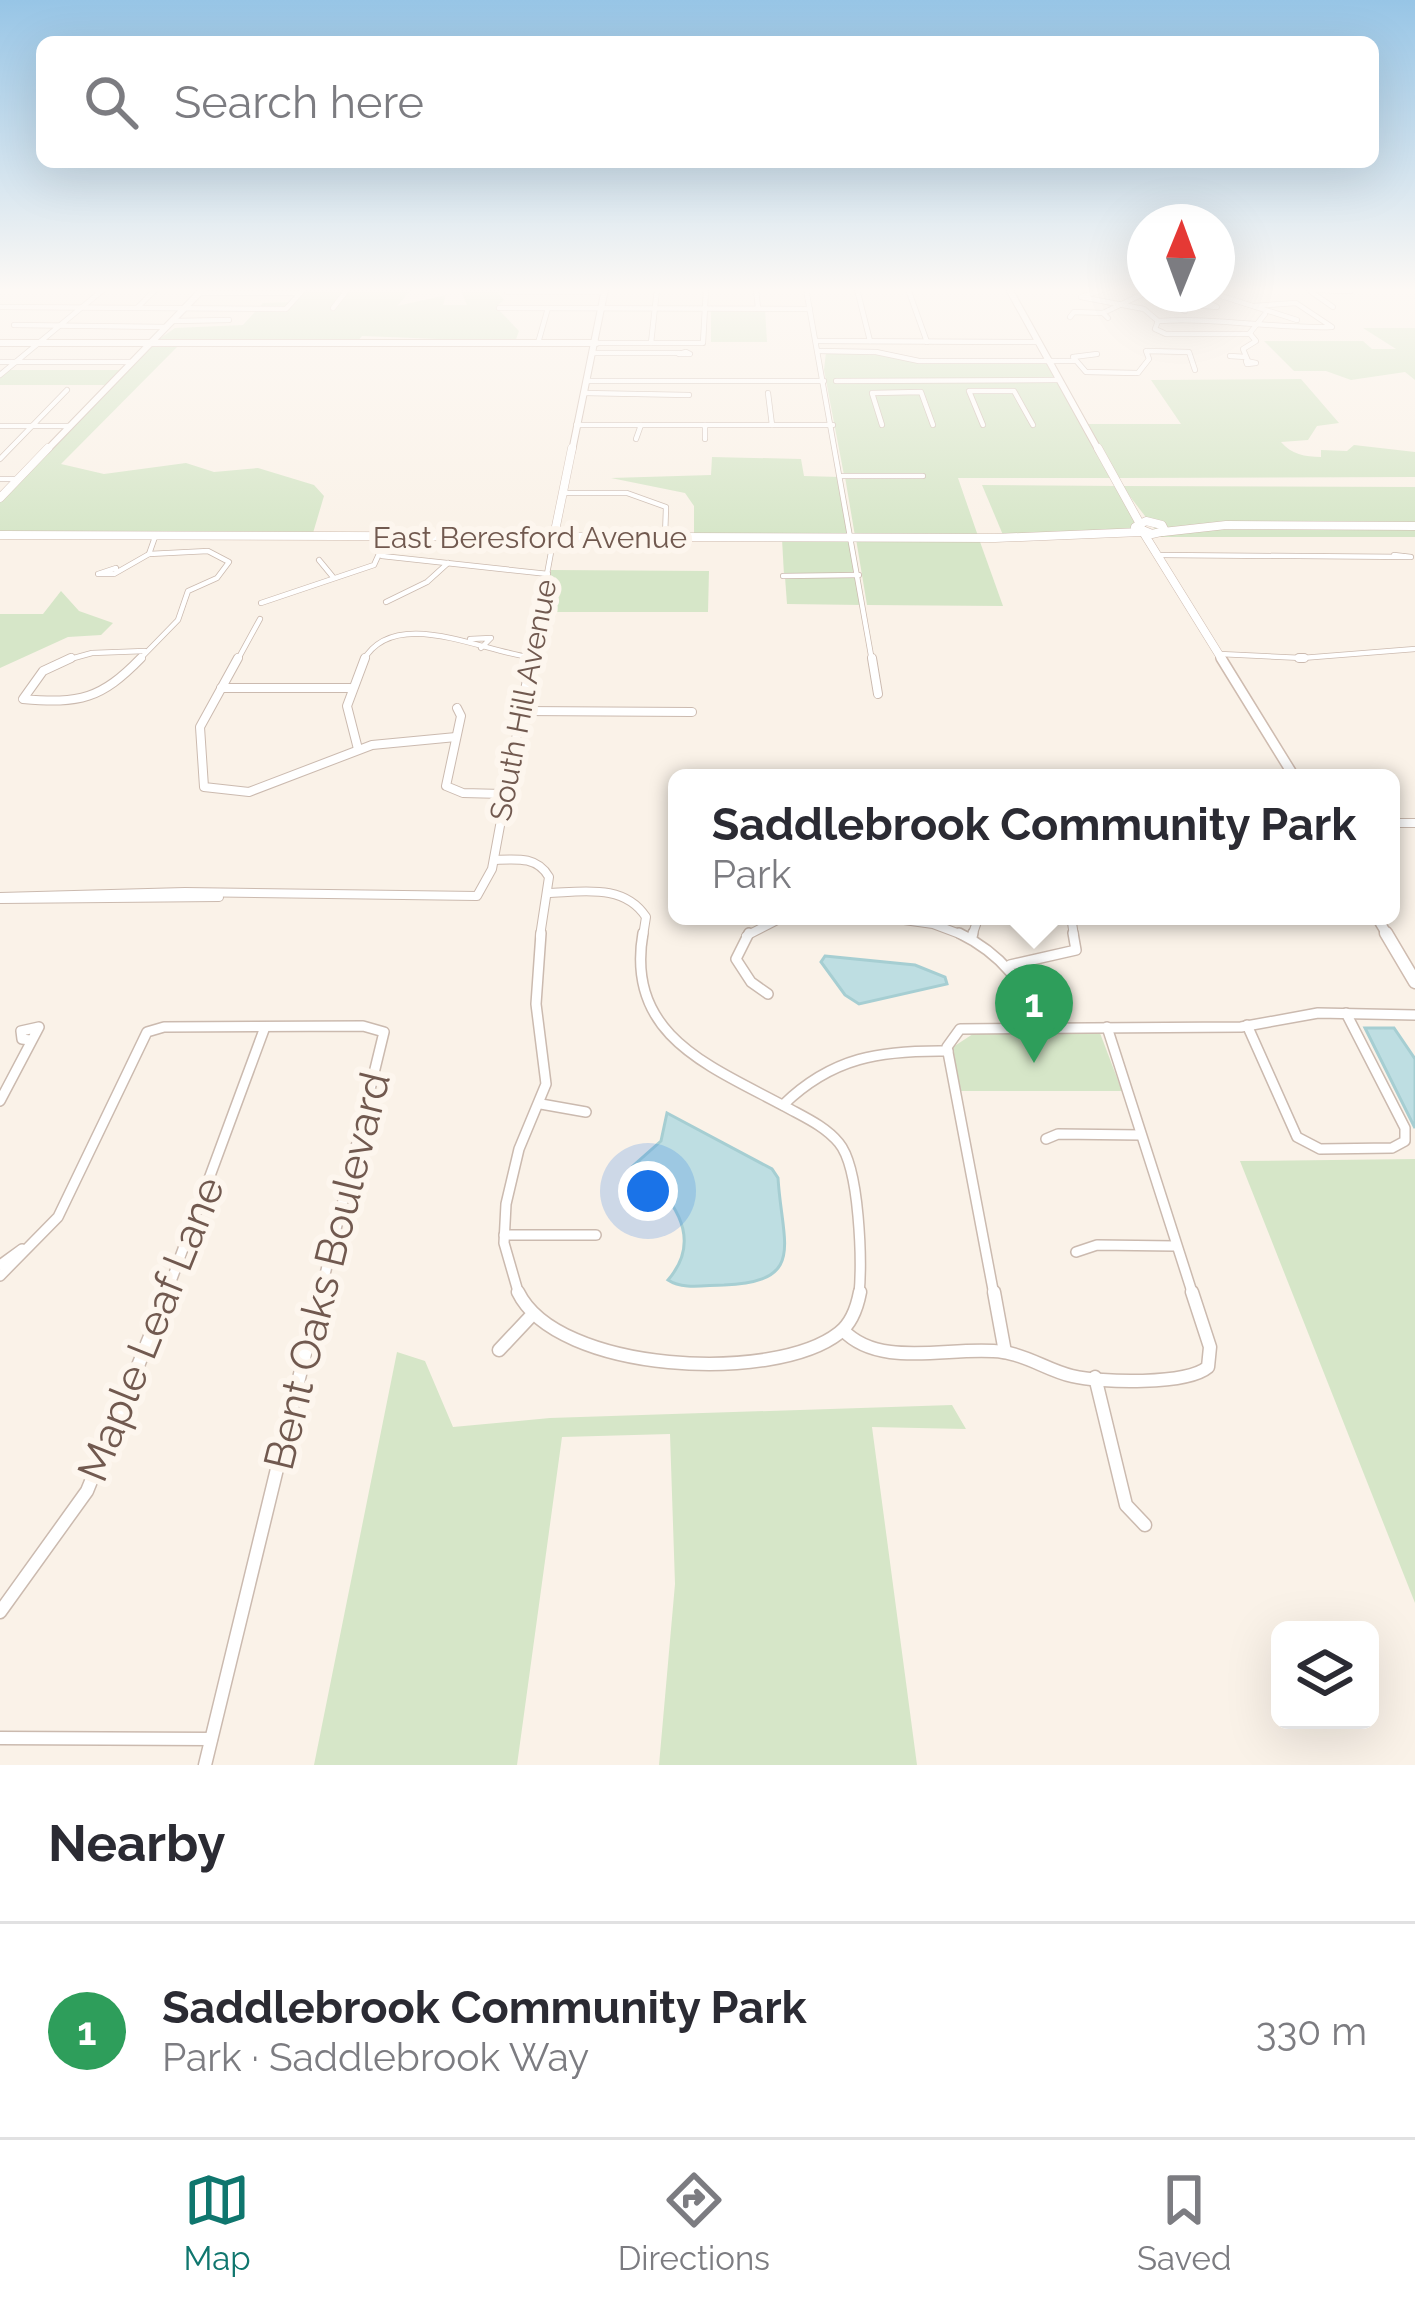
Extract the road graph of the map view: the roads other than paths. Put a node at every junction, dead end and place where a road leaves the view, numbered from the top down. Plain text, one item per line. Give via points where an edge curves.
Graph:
1 (123, 371) edge
2 (588, 371) edge
3 (822, 371) edge
4 (1053, 371) edge
5 (1085, 371) edge
6 (1139, 371) edge
7 (1057, 380) junction
8 (586, 381) junction
9 (824, 381) junction
10 (836, 381) dead end
11 (893, 382) junction
12 (988, 382) junction
13 (670, 383) junction
14 (694, 385) dead end
15 (67, 390) dead end
16 (897, 390) junction
17 (992, 390) junction
18 (587, 393) junction
19 (768, 393) dead end
20 (669, 394) junction
21 (689, 394) dead end
22 (576, 425) junction
23 (640, 425) junction
24 (705, 425) junction
25 (772, 425) junction
26 (833, 425) junction
27 (882, 425) dead end
28 (933, 425) dead end
29 (983, 425) dead end
30 (1033, 425) dead end
31 (0, 426) edge
32 (34, 426) junction
33 (70, 426) junction
34 (636, 439) dead end
35 (705, 439) dead end
36 (2, 454) edge
37 (842, 476) junction
38 (923, 476) dead end
39 (0, 479) edge
40 (18, 479) junction
41 (564, 493) junction
42 (0, 498) edge
43 (1130, 500) junction
44 (1415, 526) edge
45 (1139, 527) junction
46 (1159, 528) junction
47 (0, 535) edge
48 (387, 536) junction
49 (554, 536) junction
50 (155, 537) junction
51 (665, 537) junction
52 (853, 538) junction
53 (149, 554) junction
54 (1160, 554) junction
55 (1394, 555) dead end
56 (382, 556) junction
57 (319, 560) dead end
58 (449, 562) junction
59 (116, 568) dead end
60 (548, 574) junction
61 (860, 575) junction
62 (783, 576) dead end
63 (334, 578) junction
64 (261, 602) dead end
65 (386, 602) dead end
66 (260, 619) dead end
67 (371, 638) dead end
68 (469, 640) junction
69 (380, 644) junction
70 (481, 648) junction
71 (1415, 649) edge
72 (145, 651) junction
73 (1220, 653) junction
74 (530, 657) junction
75 (221, 688) junction
76 (350, 688) junction
77 (878, 694) dead end
78 (457, 708) dead end
79 (522, 711) junction
80 (692, 712) dead end
81 (457, 737) junction
82 (358, 749) junction
83 (1290, 769) edge
84 (503, 794) junction
85 (494, 860) junction
86 (548, 893) junction
87 (0, 898) edge
88 (748, 925) edge
89 (932, 925) edge
90 (976, 925) edge
91 (1074, 925) edge
92 (1381, 925) edge
93 (973, 937) junction
94 (1010, 964) junction
95 (1415, 982) edge
96 (768, 994) dead end
97 (1346, 1013) junction
98 (1415, 1015) edge
99 (1247, 1025) junction
100 (265, 1027) junction
101 (1043, 1027) junction
102 (1107, 1027) junction
103 (30, 1040) dead end
104 (948, 1051) junction
105 (0, 1101) edge
106 (542, 1104) junction
107 (783, 1105) junction
108 (586, 1112) dead end
109 (1141, 1136) junction
110 (1046, 1138) dead end
111 (504, 1235) junction
112 (596, 1235) dead end
113 (33, 1241) junction
114 (1175, 1246) junction
115 (1076, 1252) dead end
116 (0, 1264) edge
117 (0, 1276) edge
118 (531, 1316) junction
119 (843, 1330) junction
120 (500, 1350) dead end
121 (1005, 1352) junction
122 (1095, 1377) junction
123 (1144, 1525) dead end
124 (0, 1612) edge
125 (0, 1738) edge
126 (212, 1739) junction
127 (205, 1765) edge

1 - 33 street
2 - 8 street, South Hill Avenue
3 - 9 street
4 - 7 street
5 - 6 street
7 - 12 street
7 - 43 street
8 - 13 street
8 - 18 street, South Hill Avenue
9 - 13 street
9 - 26 street
10 - 11 street
11 - 12 street
11 - 16 street
12 - 17 street
13 - 14 street
13 - 18 street via 595,385
13 - 20 street
15 - 32 street
16 - 27 street via 872,393
16 - 28 street via 921,392
17 - 29 street via 969,392
17 - 30 street via 1018,393
18 - 20 street
18 - 22 street, South Hill Avenue
19 - 25 street
20 - 21 street
22 - 23 street
22 - 41 street, South Hill Avenue
23 - 24 street
23 - 34 street
24 - 25 street
24 - 35 street
25 - 26 street
26 - 37 street
31 - 32 street
32 - 33 street
32 - 36 street
33 - 40 street
37 - 38 street
37 - 52 street
39 - 40 street
40 - 42 street
41 - 49 street, South Hill Avenue
41 - 51 street via 651,499 666,507
43 - 45 street
43 - 46 street
44 - 46 street
45 - 46 street, East Beresford Avenue
45 - 52 street, East Beresford Avenue via 1061,537
45 - 54 street
46 - 54 street
47 - 50 street, East Beresford Avenue
48 - 49 street, East Beresford Avenue
48 - 50 street, East Beresford Avenue
48 - 56 street
49 - 51 street, East Beresford Avenue
49 - 60 street, South Hill Avenue
50 - 53 street
51 - 52 street, East Beresford Avenue
52 - 61 street
53 - 59 street
53 - 72 street via 208,551 229,562 217,578 188,591 178,620
54 - 55 street
54 - 73 street
56 - 58 street
56 - 63 street
57 - 63 street
58 - 60 street via 491,574
58 - 65 street
60 - 74 street, South Hill Avenue
61 - 62 street
61 - 77 street
63 - 64 street
66 - 75 street
67 - 69 street
68 - 69 street via 416,634
68 - 70 street
68 - 70 street via 491,638
69 - 76 street via 361,658
70 - 74 street
71 - 73 street via 1265,660
72 - 72 street via 92,699 23,699 54,664 92,652
73 - 83 street
74 - 79 street, South Hill Avenue
75 - 76 street
75 - 82 street via 200,727 204,787 262,791
76 - 82 street via 344,716
78 - 81 street
79 - 80 street
79 - 84 street, South Hill Avenue
81 - 82 street
81 - 84 street via 448,789
84 - 85 street, South Hill Avenue
85 - 86 street via 544,865
85 - 87 street, South Hill Avenue via 477,896
86 - 106 street via 536,984 546,1047
86 - 107 street via 636,901 646,917 639,974 661,1032 711,1069
88 - 96 street via 736,953 743,974
89 - 93 street
90 - 93 street
91 - 94 street via 1076,950
92 - 95 street
93 - 94 street
94 - 101 street
97 - 98 street
97 - 99 street
97 - 99 street via 1405,1128 1405,1142 1392,1148 1320,1149 1297,1137
99 - 102 street
100 - 113 street, Bent Oaks Boulevard via 148,1032 73,1191
100 - 124 street, Maple Leaf Lane via 208,1193 87,1491
100 - 126 street, Bent Oaks Boulevard via 374,1027 384,1041
101 - 102 street
101 - 104 street via 960,1029
102 - 109 street
103 - 105 street
104 - 107 street via 867,1052 810,1075
104 - 121 street
106 - 108 street
106 - 111 street via 518,1152
107 - 119 street via 825,1130 848,1159 861,1267 859,1298
109 - 110 street
109 - 114 street
111 - 112 street
111 - 118 street via 511,1284
113 - 116 street, Bent Oaks Boulevard
113 - 117 street, Bent Oaks Boulevard
114 - 115 street
114 - 122 street via 1210,1347 1208,1367 1174,1379
118 - 119 street via 592,1348 662,1360 801,1350
118 - 120 street
119 - 121 street via 872,1350
121 - 122 street via 1056,1373
122 - 123 street via 1126,1505
125 - 126 street
126 - 127 street, Bent Oaks Boulevard

